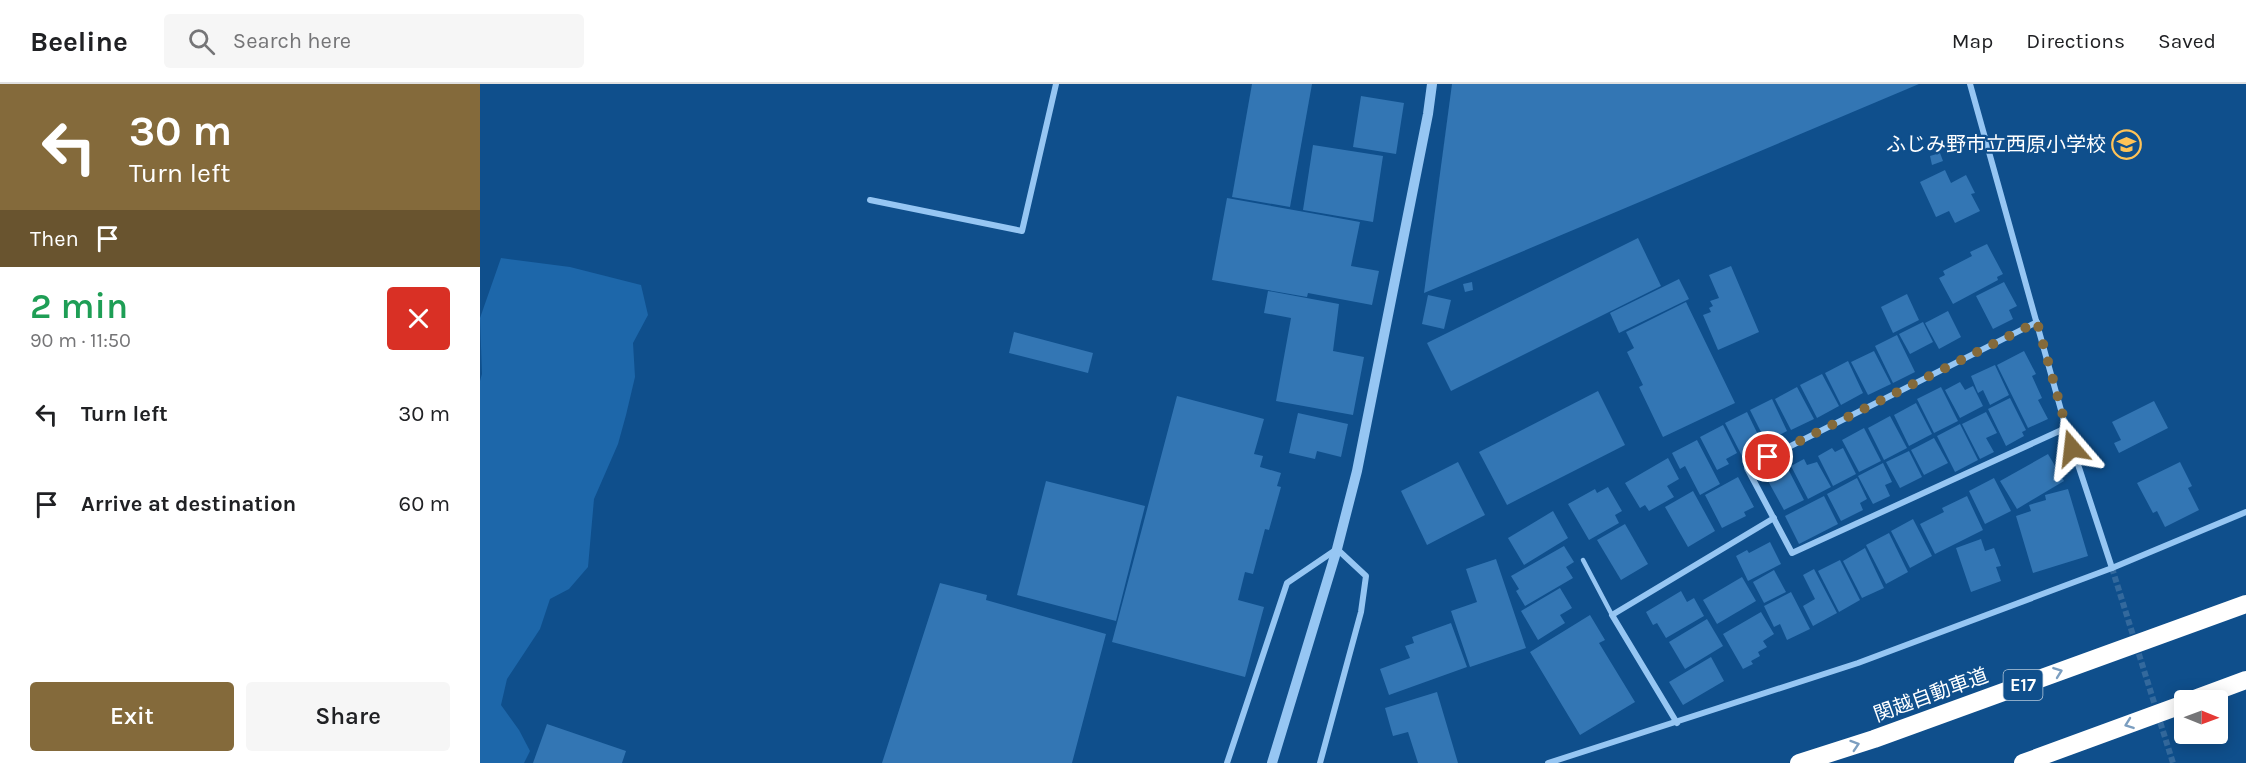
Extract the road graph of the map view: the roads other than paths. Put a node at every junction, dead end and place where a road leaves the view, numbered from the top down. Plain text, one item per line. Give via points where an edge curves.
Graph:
1 (1056, 84) edge
2 (1432, 84) edge
3 (1970, 84) edge
4 (870, 200) dead end
5 (2037, 322) junction
6 (2066, 428) junction
7 (2246, 512) edge
8 (1774, 518) junction
9 (1337, 549) junction
10 (1583, 560) dead end
11 (2112, 568) junction
12 (2246, 604) edge
13 (1612, 615) junction
14 (2246, 680) edge
15 (2220, 690) edge
16 (2174, 708) edge
17 (1677, 723) junction
18 (1227, 763) edge
19 (1272, 763) edge
20 (1320, 763) edge
21 (1548, 763) edge
22 (1799, 763) edge
23 (2023, 763) edge

1 - 4 street via 1022,231
2 - 9 street via 1357,471
3 - 5 street
5 - 6 street
5 - 8 street via 1747,468
6 - 8 street via 1792,553
6 - 11 street
7 - 11 street
8 - 13 street
9 - 18 street via 1287,583
9 - 19 street
9 - 20 street via 1366,576 1361,612
10 - 13 lane
11 - 17 street via 1857,663
22 -> 12 highway, 関越自動車道 / E17
13 - 17 street
14 - 15 highway
16 -> 23 highway
17 - 21 street

